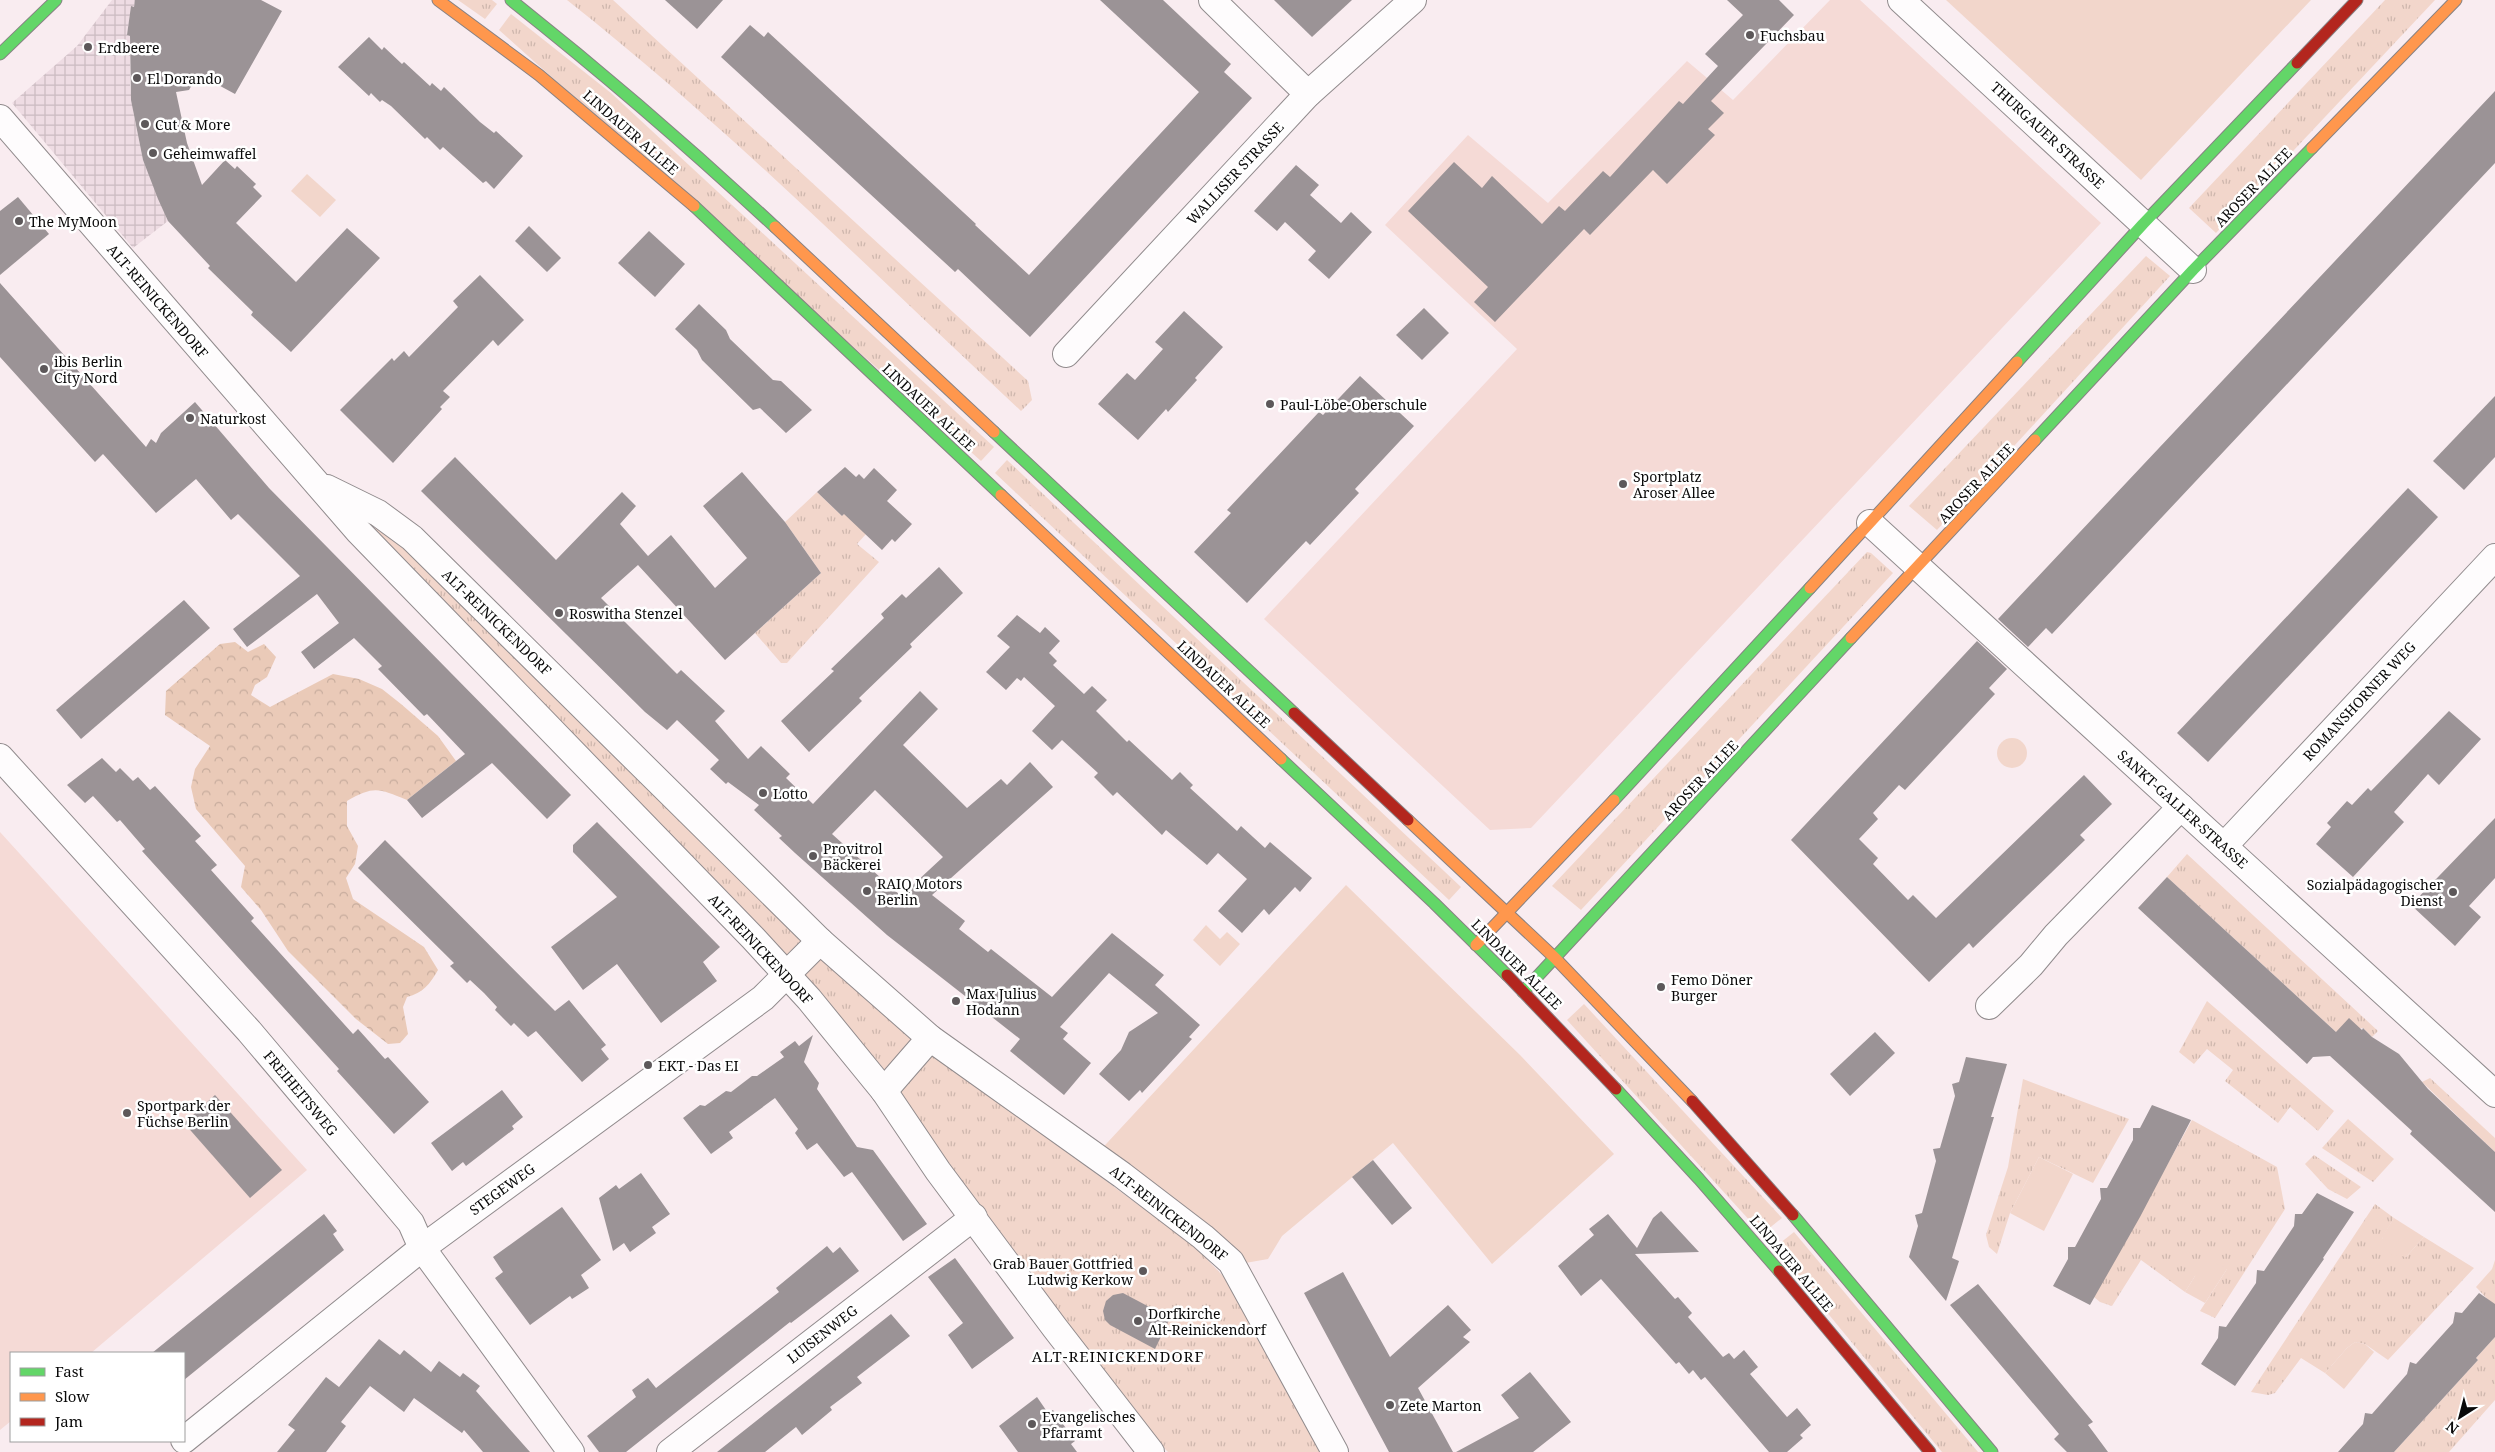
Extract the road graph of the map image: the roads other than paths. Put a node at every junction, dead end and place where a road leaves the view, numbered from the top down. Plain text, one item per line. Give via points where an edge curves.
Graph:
1 (56, 0) edge
2 (438, 0) edge
3 (511, 0) edge
4 (1212, 0) edge
5 (1413, 0) edge
6 (1902, 0) edge
7 (2357, 0) edge
8 (2456, 0) edge
9 (0, 54) edge
10 (1308, 94) junction
11 (0, 118) edge
12 (2143, 224) junction
13 (2193, 270) junction
14 (1066, 354) dead end
15 (317, 483) junction
16 (1870, 523) junction
17 (2495, 557) edge
18 (1919, 567) junction
19 (0, 757) edge
20 (661, 784) junction
21 (2181, 807) junction
22 (630, 814) junction
23 (2224, 846) junction
24 (1507, 912) junction
25 (820, 941) junction
26 (1476, 945) junction
27 (1555, 958) junction
28 (787, 974) junction
29 (1523, 992) junction
30 (1989, 1006) dead end
31 (930, 1038) junction
32 (884, 1091) junction
33 (2495, 1094) edge
34 (974, 1217) junction
35 (422, 1248) junction
36 (185, 1438) edge
37 (180, 1442) edge
38 (168, 1452) edge
39 (571, 1452) edge
40 (670, 1452) edge
41 (1151, 1452) edge
42 (1335, 1452) edge
43 (1930, 1452) edge
44 (1992, 1452) edge

1 - 9 main road
2 - 26 main road, LINDAUER ALLEE via 596,120 698,210 1380,850
3 - 24 main road, LINDAUER ALLEE via 701,158
4 - 10 street
5 - 10 street, WALLISER STRASSE
6 - 12 street, THURGAUER STRASSE
7 - 12 main road
8 - 13 main road, AROSER ALLEE
10 - 14 street, WALLISER STRASSE
11 - 15 street, ALT-REINICKENDORF
12 - 13 street, THURGAUER STRASSE
12 - 16 main road
13 - 18 main road, AROSER ALLEE
15 - 20 street, ALT-REINICKENDORF via 396,524
15 - 22 street, ALT-REINICKENDORF via 365,539
16 - 18 street, SANKT-GALLER-STRASSE
16 - 24 main road via 1692,718
17 - 23 street, ROMANSHORNER WEG
18 - 21 street, SANKT-GALLER-STRASSE
18 - 27 main road, AROSER ALLEE
19 - 35 street, FREIHEITSWEG via 249,1031 411,1223
20 - 22 street
20 - 25 street, ALT-REINICKENDORF
21 - 23 street, SANKT-GALLER-STRASSE
21 - 30 street
22 - 28 street, ALT-REINICKENDORF
23 - 33 street, SANKT-GALLER-STRASSE
24 - 26 main road
24 - 27 main road, LINDAUER ALLEE
25 - 28 street, STEGEWEG
25 - 31 street, ALT-REINICKENDORF
26 - 29 main road, LINDAUER ALLEE
27 - 29 main road, AROSER ALLEE
27 - 44 main road, LINDAUER ALLEE via 1630,1034 1781,1200
28 - 32 street, ALT-REINICKENDORF
28 - 35 street, STEGEWEG via 763,998
29 - 43 main road, LINDAUER ALLEE via 1740,1224
31 - 32 street
31 - 42 street, ALT-REINICKENDORF via 1122,1175 1231,1262
32 - 34 street, ALT-REINICKENDORF
34 - 40 street, LUISENWEG
34 - 41 street, ALT-REINICKENDORF
35 - 36 street, STEGEWEG
35 - 39 street, FREIHEITSWEG
37 - 38 street, STEGEWEG

